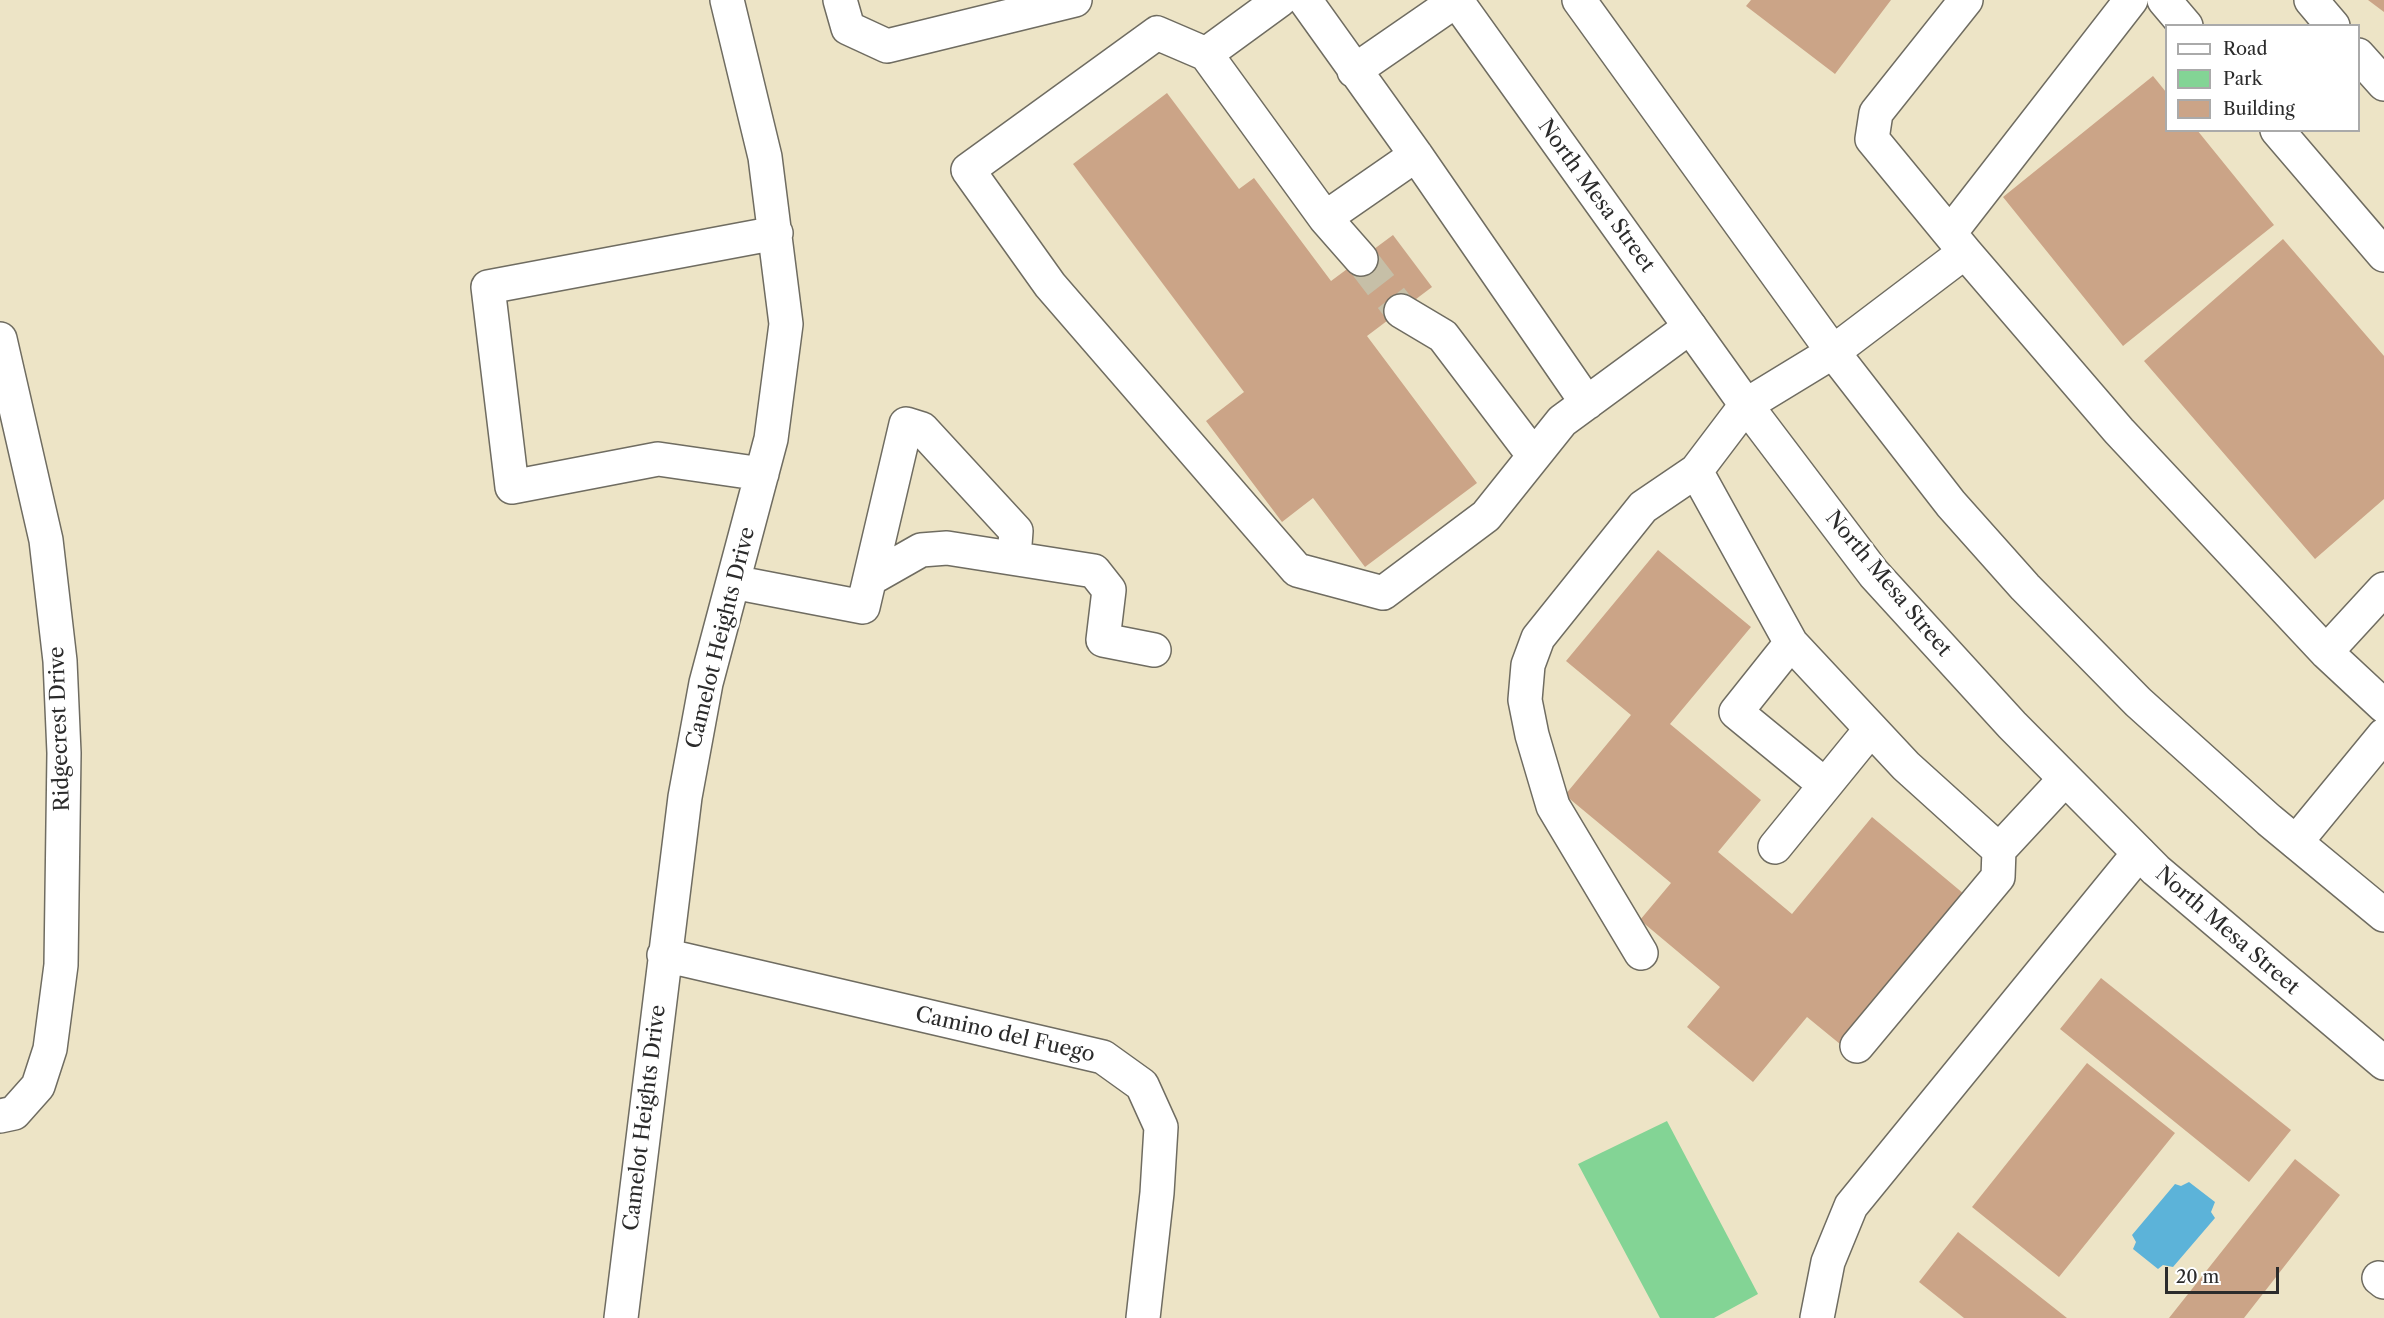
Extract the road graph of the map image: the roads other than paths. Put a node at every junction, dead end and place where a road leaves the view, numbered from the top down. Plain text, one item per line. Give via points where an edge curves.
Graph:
1 (727, 0) edge
2 (840, 0) edge
3 (1075, 0) edge
4 (1280, 0) edge
5 (1305, 0) edge
6 (1456, 0) edge
7 (1579, 0) edge
8 (1966, 0) edge
9 (2131, 0) edge
10 (2164, 0) edge
11 (2311, 0) edge
12 (2184, 24) edge
13 (2331, 24) edge
14 (1206, 54) junction
15 (2360, 57) edge
16 (1354, 71) junction
17 (2384, 84) edge
18 (2279, 132) edge
19 (1416, 155) junction
20 (1325, 218) junction
21 (776, 233) junction
22 (1957, 243) junction
23 (2384, 255) edge
24 (1361, 259) tunnel mouth
25 (1401, 311) tunnel mouth
26 (1690, 327) junction
27 (0, 339) edge
28 (1833, 352) junction
29 (1587, 403) junction
30 (1746, 405) junction
31 (1534, 456) junction
32 (1696, 471) junction
33 (762, 474) junction
34 (1014, 558) junction
35 (870, 579) junction
36 (733, 582) junction
37 (2384, 589) edge
38 (1791, 643) junction
39 (1154, 650) dead end
40 (2326, 652) junction
41 (2384, 706) edge
42 (1871, 729) junction
43 (2384, 735) edge
44 (2065, 779) junction
45 (1826, 785) junction
46 (2296, 842) junction
47 (1775, 847) dead end
48 (1999, 850) junction
49 (2139, 853) junction
50 (2384, 915) edge
51 (1641, 953) dead end
52 (664, 955) junction
53 (1857, 1046) dead end
54 (2384, 1063) edge
55 (7, 1114) edge
56 (621, 1318) edge
57 (1143, 1318) edge
58 (1817, 1318) edge

1 - 21 street, Camelot Heights Drive via 765,157
2 - 3 street via 848,28 888,46
4 - 14 street
5 - 16 street
6 - 16 street
6 - 26 street, North Mesa Street
7 - 28 street
8 - 22 street via 1876,113 1872,139
9 - 22 street
10 - 12 street
11 - 13 street
14 - 20 street
14 - 31 street via 1157,33 968,170 1050,285 1297,570 1383,593 1486,516
15 - 17 street
16 - 19 street
18 - 23 street
19 - 20 street
19 - 29 street
20 - 24 street
21 - 33 street, Camelot Heights Drive via 786,324 771,439
21 - 33 street via 488,287 512,487 658,459
22 - 28 street
22 - 40 street via 2119,431
25 - 31 street via 1443,336
26 - 29 street
26 - 30 street, North Mesa Street
27 - 55 street, Ridgecrest Drive via 46,540 60,661 64,753 61,965 50,1048 38,1086
28 - 30 street
28 - 46 street via 1952,504 2025,587 2138,702
29 - 31 street via 1562,421
30 - 32 street
30 - 44 street, North Mesa Street via 1874,574
32 - 38 street
32 - 51 street via 1643,507 1538,638 1528,665 1525,700 1553,806
33 - 36 street, Camelot Heights Drive
34 - 35 street via 947,548 921,550
34 - 35 street via 1016,531 922,429 906,424
34 - 39 street via 1094,571 1109,590 1103,640
35 - 36 street via 863,607
36 - 52 street, Camelot Heights Drive via 706,683 685,797
37 - 40 street
38 - 42 street
38 - 45 street via 1736,712
40 - 41 street
42 - 45 street
42 - 48 street
43 - 46 street
44 - 48 street
44 - 49 street, North Mesa Street
45 - 47 street
46 - 50 street
48 - 53 street via 1998,877
49 - 54 street, North Mesa Street
49 - 58 street via 1851,1206 1828,1263
52 - 56 street, Camelot Heights Drive
52 - 57 street, Camino del Fuego via 1103,1057 1142,1085 1161,1127

